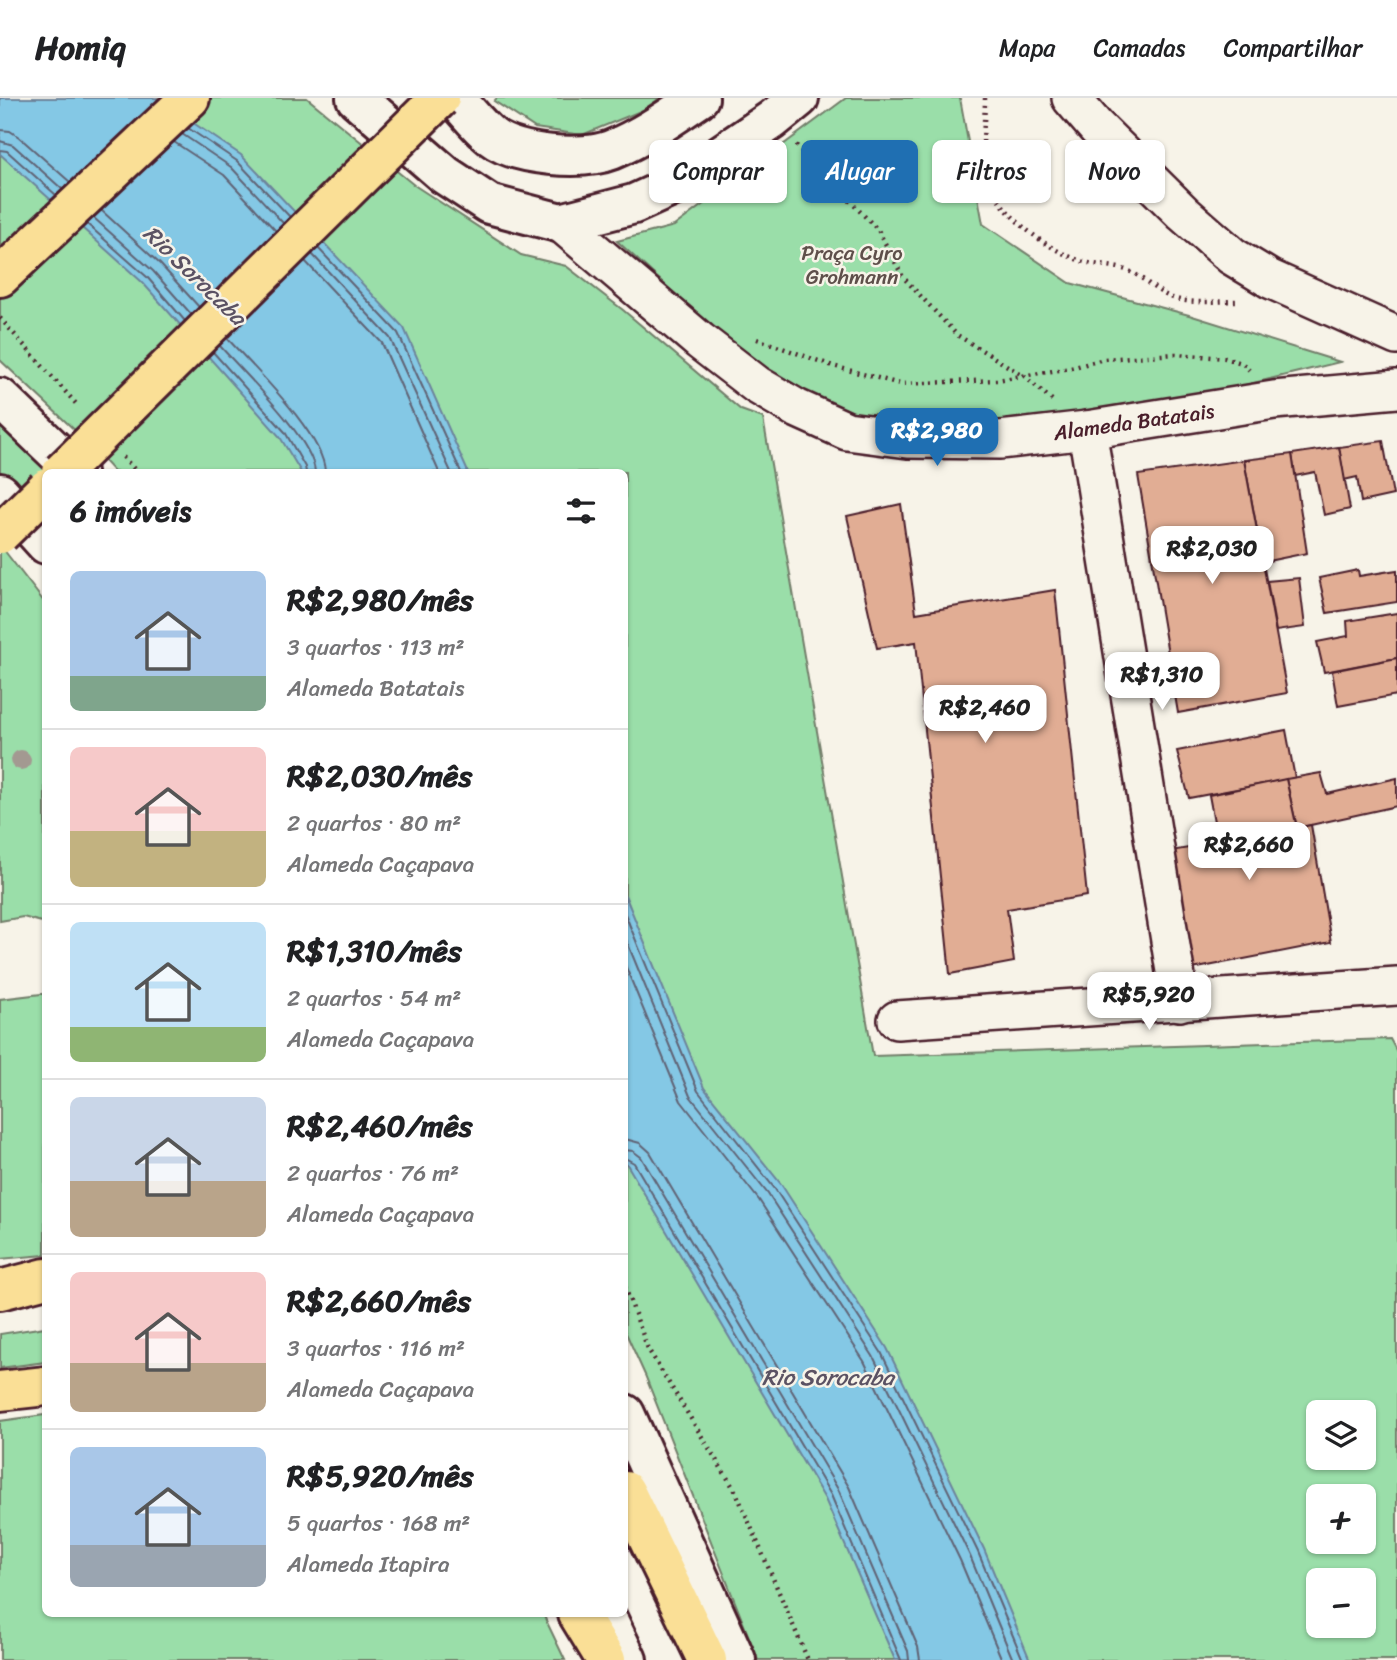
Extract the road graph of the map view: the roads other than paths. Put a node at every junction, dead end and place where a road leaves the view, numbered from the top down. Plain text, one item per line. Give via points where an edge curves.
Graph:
1 (190, 98) edge
2 (356, 98) edge
3 (440, 98) edge
4 (455, 98) edge
5 (699, 98) edge
6 (1071, 98) edge
7 (786, 109) edge
8 (561, 223) junction
9 (0, 277) edge
10 (1397, 336) edge
11 (1397, 389) edge
12 (0, 398) edge
13 (1087, 430) junction
14 (65, 469) edge
15 (75, 469) edge
16 (0, 493) edge
17 (42, 493) edge
18 (0, 534) edge
19 (42, 540) edge
20 (1397, 986) edge
21 (1180, 1002) junction
22 (897, 1020) dead end
23 (42, 1279) edge
24 (0, 1290) edge
25 (42, 1297) edge
26 (0, 1301) edge
27 (42, 1386) edge
28 (0, 1391) edge
29 (628, 1421) edge
30 (628, 1497) edge
31 (580, 1617) edge
32 (606, 1617) edge
33 (607, 1660) edge
34 (627, 1660) edge
35 (707, 1660) edge
36 (737, 1660) edge

1 - 9 highway
2 - 8 main road via 445,175 489,204
3 - 14 highway, bridge
4 - 5 main road via 494,138 524,152 559,156 609,151
6 - 10 street via 1174,205 1232,256 1270,279
7 - 8 main road via 678,184 634,204
8 - 13 street, Alameda Batatais via 757,385 847,431 908,439 1000,440
11 - 13 street, Alameda Batatais via 1274,400
12 - 15 main road
13 - 21 street
16 - 19 main road
17 - 18 highway, bridge
20 - 21 street
21 - 22 street
23 - 24 highway
25 - 26 highway
27 - 28 highway
29 - 36 main road
30 - 35 highway
31 - 33 highway
32 - 34 main road

